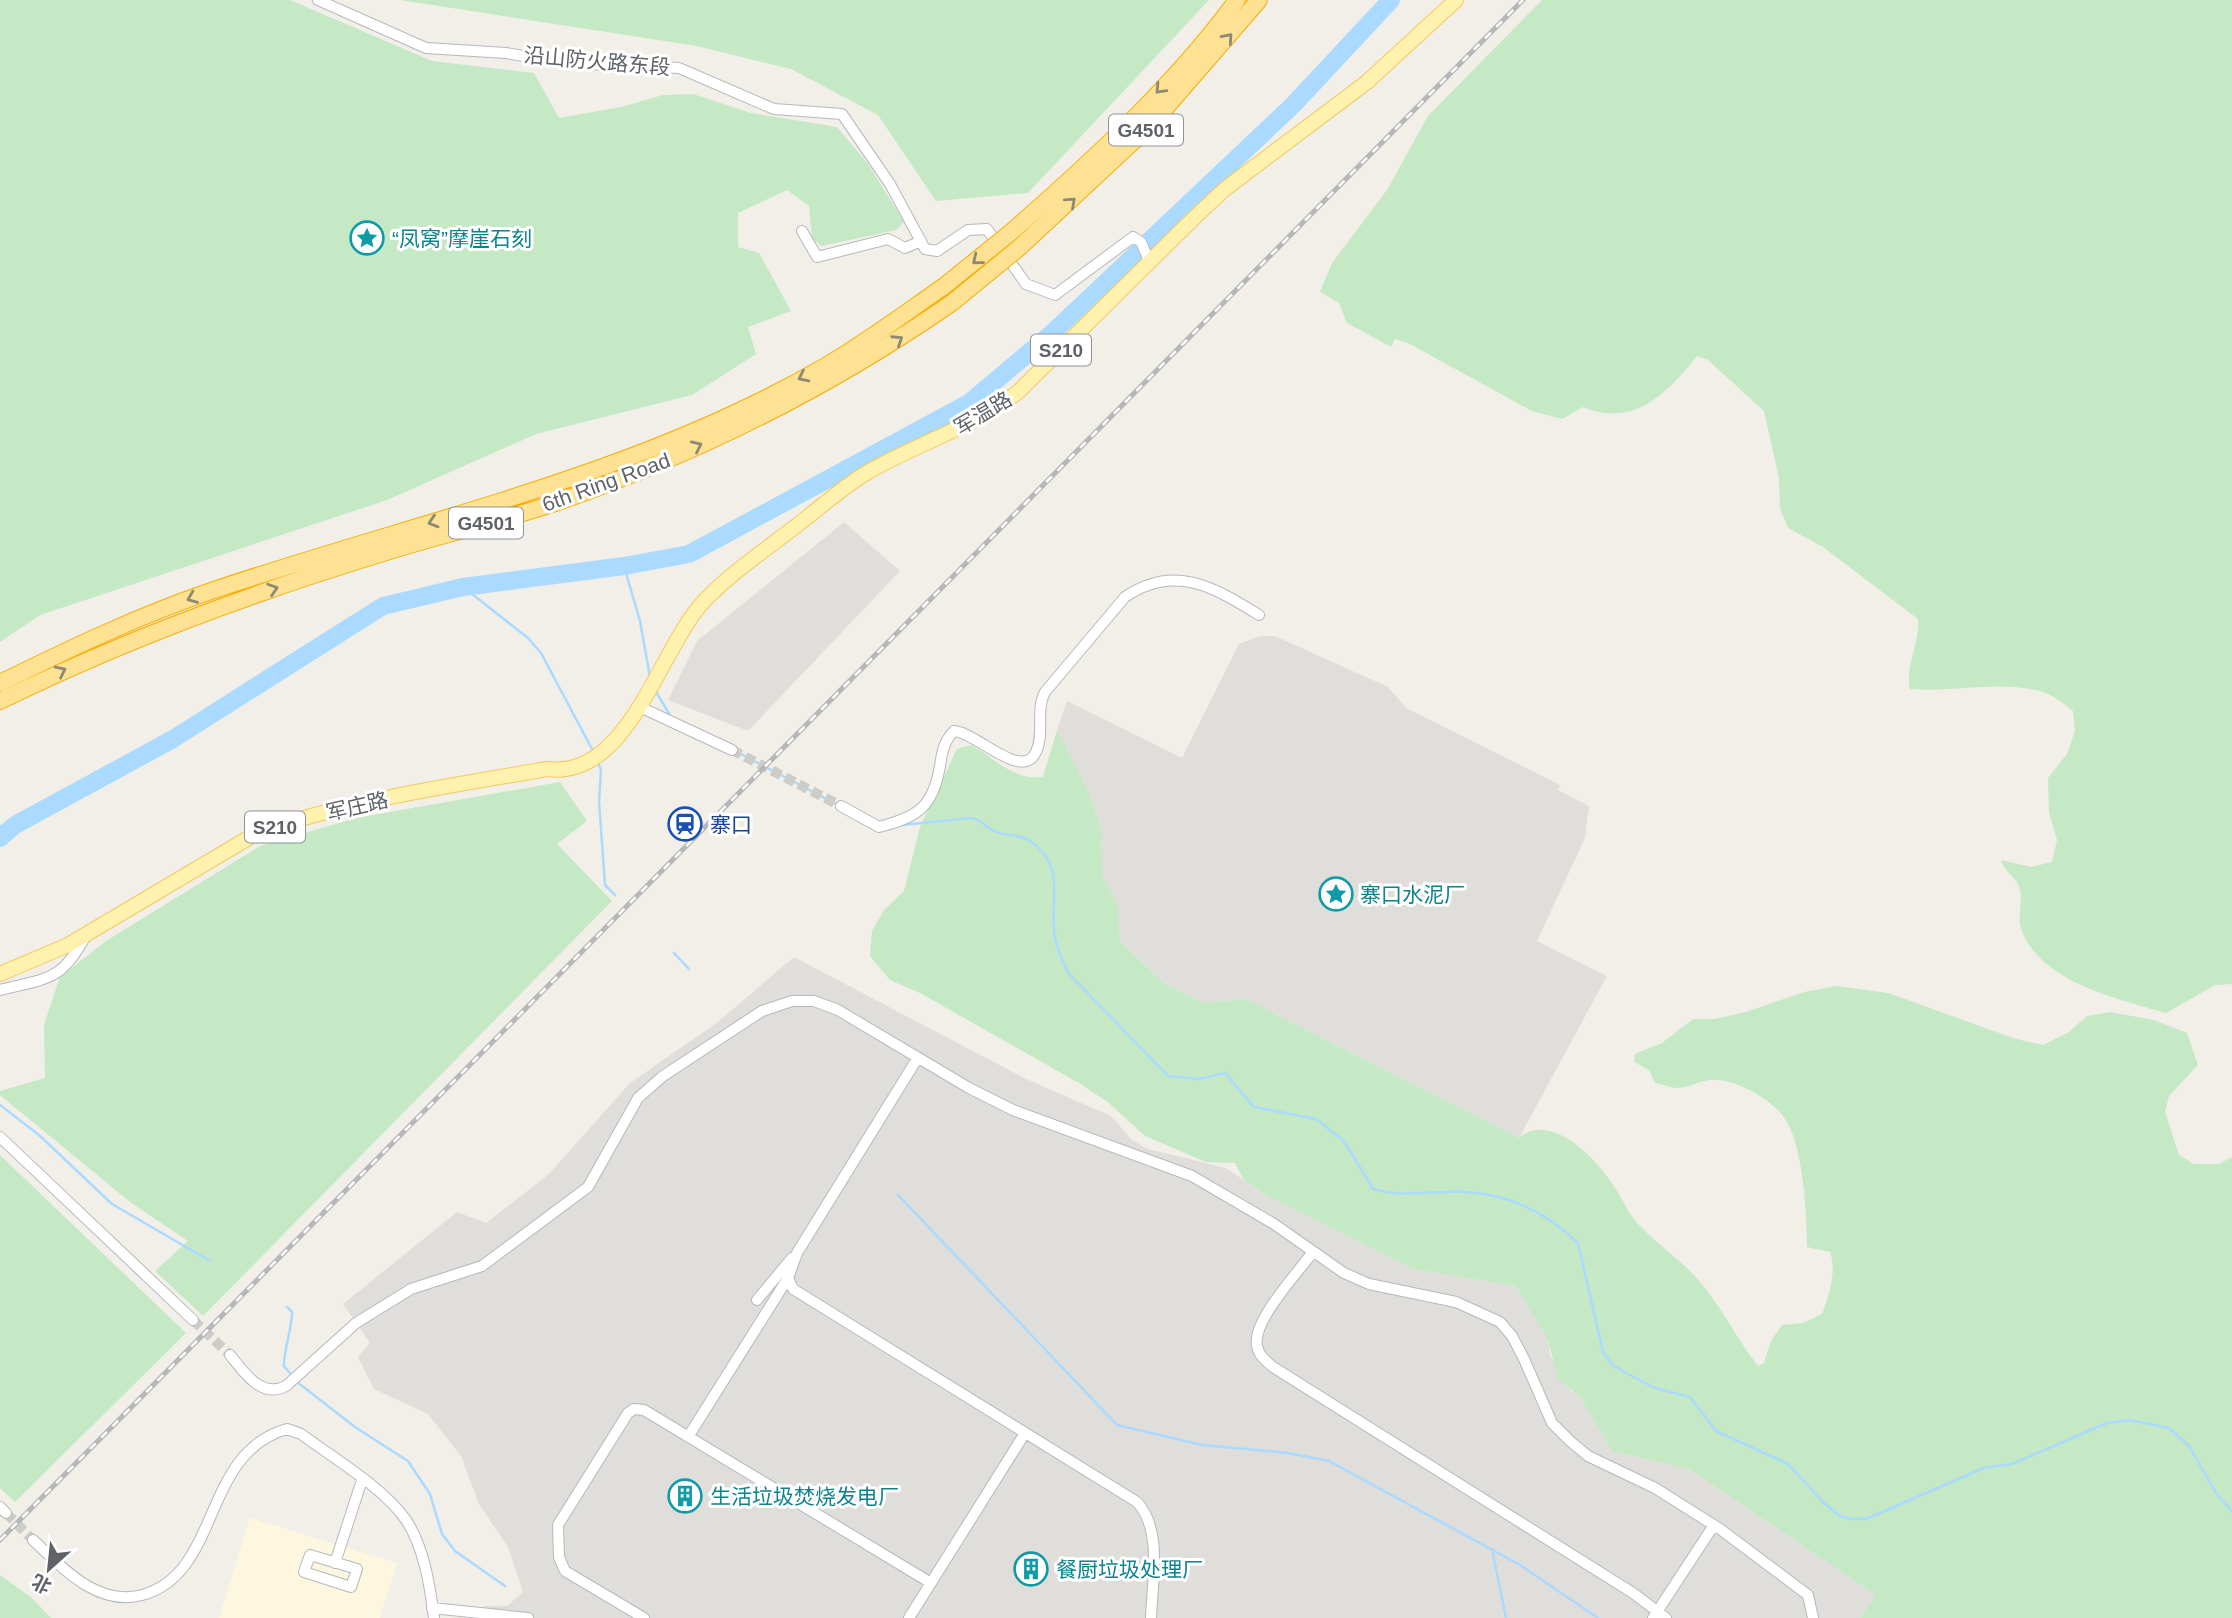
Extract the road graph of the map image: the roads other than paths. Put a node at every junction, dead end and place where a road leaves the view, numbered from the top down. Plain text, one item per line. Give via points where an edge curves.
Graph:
1 (318, 0) edge
2 (1237, 0) edge
3 (1259, 0) edge
4 (1456, 0) edge
5 (802, 231) dead end
6 (921, 242) junction
7 (1150, 263) junction
8 (1259, 615) dead end
9 (0, 683) edge
10 (0, 701) edge
11 (640, 707) junction
12 (732, 750) tunnel mouth
13 (841, 806) tunnel mouth
14 (87, 934) junction
15 (0, 974) edge
16 (0, 990) edge
17 (917, 1059) junction
18 (0, 1137) edge
19 (797, 1253) junction
20 (1312, 1253) junction
21 (788, 1278) junction
22 (757, 1300) dead end
23 (193, 1320) tunnel mouth
24 (230, 1355) tunnel mouth
25 (1025, 1433) junction
26 (688, 1437) junction
27 (362, 1480) junction
28 (1714, 1525) junction
29 (33, 1540) tunnel mouth
30 (335, 1563) junction
31 (931, 1583) junction
32 (433, 1613) edge
33 (1658, 1616) edge
34 (528, 1618) edge
35 (644, 1618) edge
36 (909, 1618) edge
37 (1151, 1618) edge
38 (1813, 1618) edge

1 - 6 street, 沿山防火路东段 via 426,48 506,53 563,63 679,68 774,108 842,114 890,184
2 -> 9 highway, 6th Ring Road / G4501, bridge via 1189,59 1074,177 943,287 824,367 657,446 549,487 211,591 76,646
10 -> 3 highway, 6th Ring Road / G4501, bridge via 84,660 218,607 556,502 665,461 834,380 953,302 1020,247 1150,126
4 - 7 main road, 军温路 / S210 via 1367,82 1225,189
5 - 6 street via 817,257 888,239 905,248
6 - 7 street via 925,249 937,251 968,230 987,229 1026,285 1055,295 1132,237 1141,242
7 - 11 main road, 军温路 / S210 via 991,413 867,472 726,580 690,620
8 - 13 street via 1222,592 1197,584 1166,579 1139,587 1125,597 1045,692 1038,710 1037,750 1031,759 1012,761 965,731 954,731 944,746 930,798 919,812 879,827
11 - 12 street
11 - 14 main road, 军庄路 / S210 via 605,749 566,772 547,769 426,790 288,822 224,851
14 - 15 main road, 军庄路 / S210
14 - 16 street via 62,971
17 - 19 street
17 - 20 street via 1019,1112 1192,1176 1274,1224
17 - 24 street via 825,1004 792,1001 762,1010 648,1087 588,1187 482,1266 411,1289 356,1323 276,1391 264,1389
18 - 23 street
19 - 21 street
19 - 22 street
20 - 28 street via 1369,1284 1456,1302 1500,1322 1524,1359 1552,1423 1570,1441
20 - 33 street via 1258,1326 1261,1356
21 - 25 street via 793,1289
21 - 26 street
25 - 31 street
25 - 37 street via 1142,1507 1153,1548
26 - 31 street
26 - 35 street via 643,1410 628,1413 558,1525 559,1557 565,1571
27 - 29 street via 301,1434 287,1429 275,1432 228,1476 184,1569 159,1590 137,1596 115,1597 92,1589
27 - 30 street
27 - 32 street via 407,1520 424,1563
28 - 33 street
28 - 38 street via 1808,1595
30 - 30 street via 357,1569 351,1587 304,1572 310,1555
31 - 36 street
32 - 34 street

